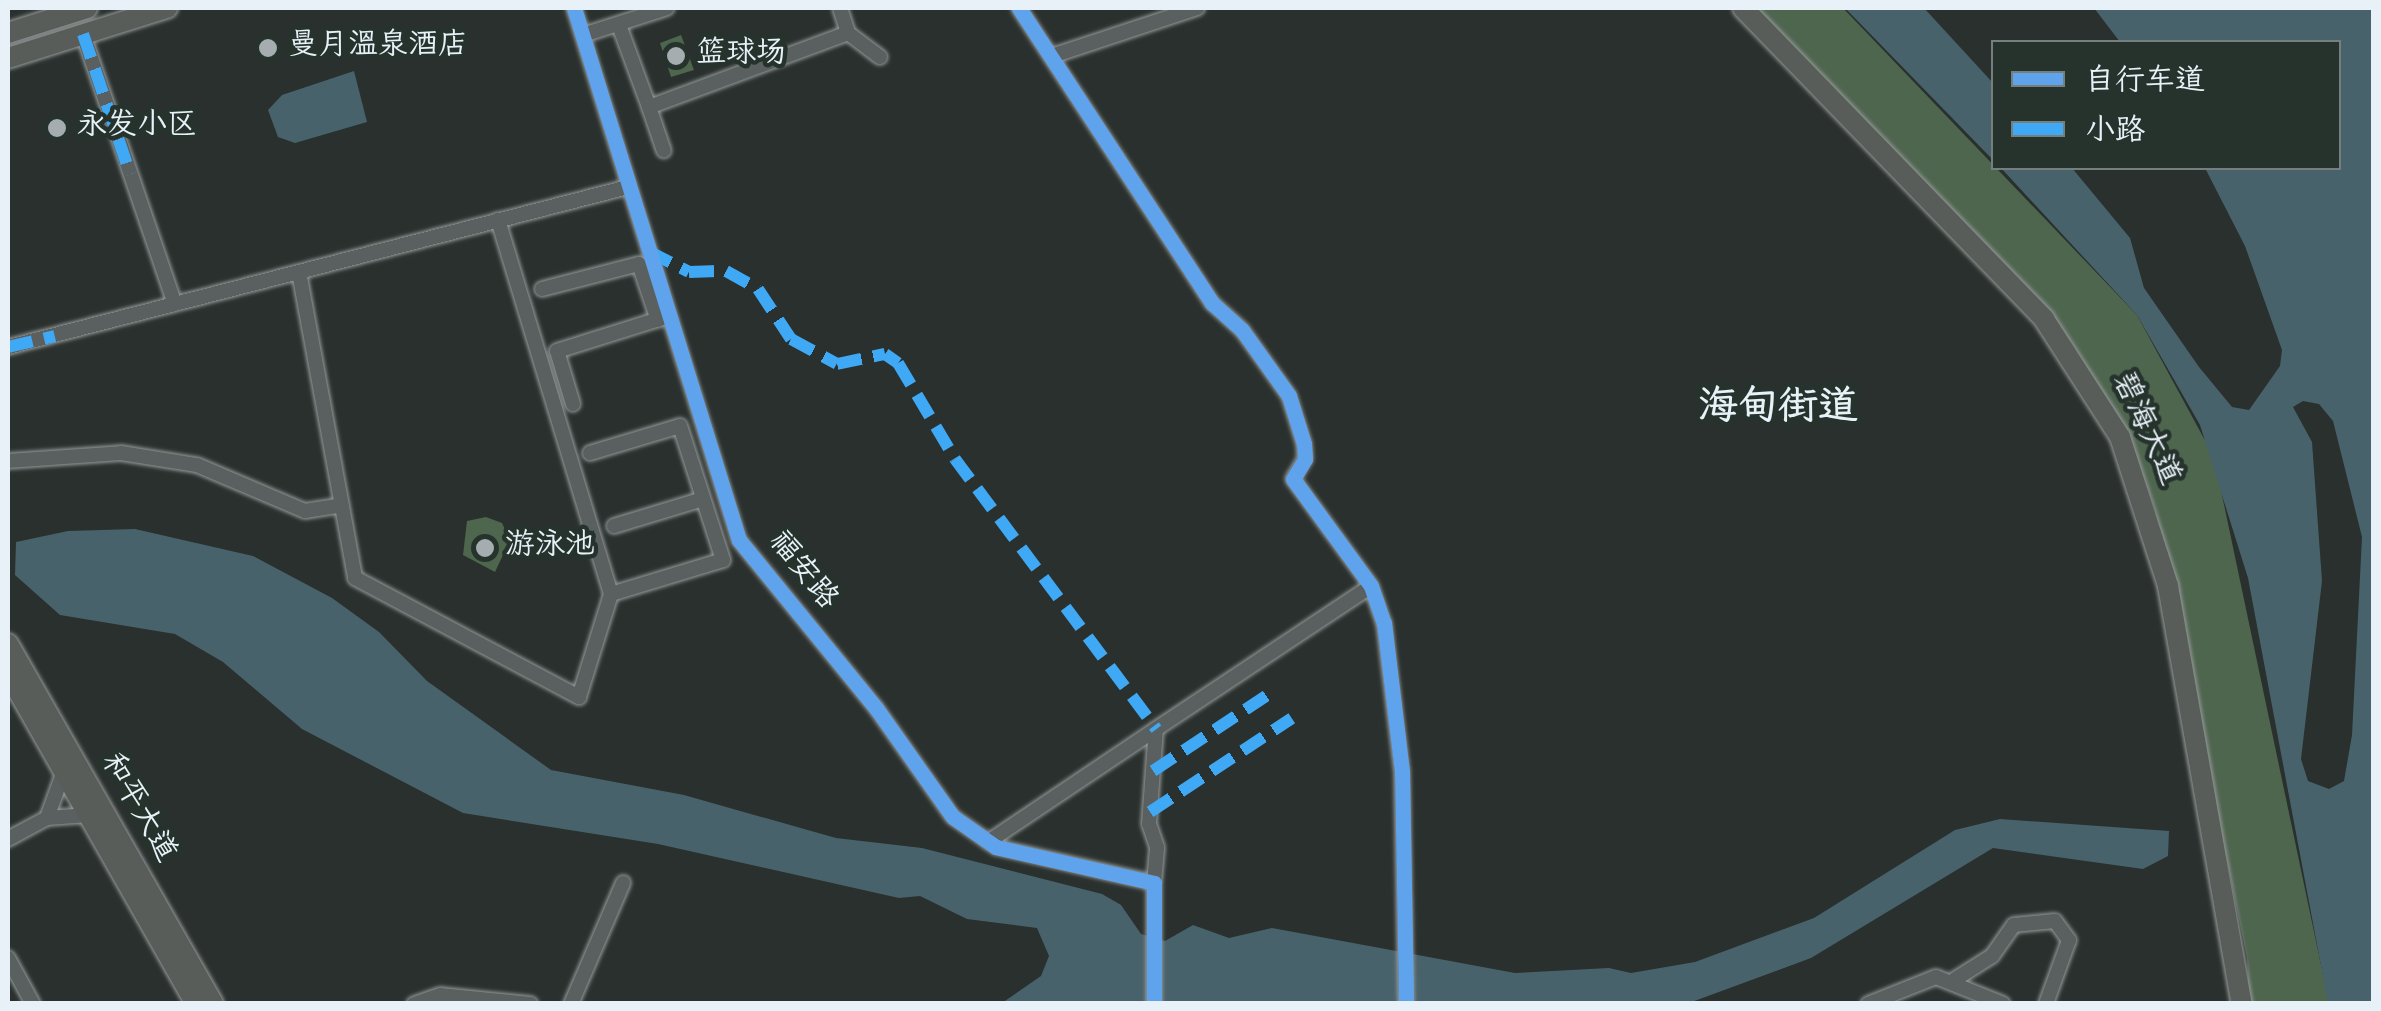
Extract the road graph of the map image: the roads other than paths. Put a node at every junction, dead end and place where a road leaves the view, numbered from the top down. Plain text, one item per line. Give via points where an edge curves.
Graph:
1 (167, 8) edge
2 (574, 8) edge
3 (668, 8) edge
4 (840, 8) edge
5 (1019, 8) edge
6 (1198, 8) edge
7 (1743, 8) edge
8 (1752, 8) edge
9 (80, 9) edge
10 (620, 25) junction
11 (8, 33) edge
12 (848, 33) junction
13 (83, 34) junction
14 (584, 35) junction
15 (1055, 55) junction
16 (880, 57) dead end
17 (8, 58) edge
18 (649, 107) junction
19 (664, 151) dead end
20 (628, 187) junction
21 (498, 220) junction
22 (299, 272) junction
23 (542, 289) dead end
24 (176, 304) junction
25 (664, 318) junction
26 (8, 347) edge
27 (573, 404) dead end
28 (590, 453) dead end
29 (8, 461) edge
30 (703, 499) junction
31 (342, 506) junction
32 (614, 526) dead end
33 (1371, 586) junction
34 (611, 594) junction
35 (8, 644) edge
36 (8, 673) edge
37 (1156, 728) junction
38 (64, 771) junction
39 (88, 815) junction
40 (48, 818) junction
41 (8, 839) edge
42 (988, 842) junction
43 (622, 882) dead end
44 (1154, 883) junction
45 (8, 958) edge
46 (1954, 980) junction
47 (33, 1004) edge
48 (196, 1004) edge
49 (213, 1004) edge
50 (414, 1004) edge
51 (531, 1004) edge
52 (570, 1004) edge
53 (1154, 1004) edge
54 (1406, 1004) edge
55 (1868, 1004) edge
56 (2003, 1004) edge
57 (2046, 1004) edge
58 (2242, 1004) edge
59 (2252, 1004) edge

1 - 13 main road
2 - 14 street, 福安路
3 - 10 street
4 - 12 street
5 - 15 street
6 - 15 street
7 - 58 main road, 碧海大道 via 2044,319 2120,437 2168,586
8 - 59 main road, 碧海大道 via 2048,313 2126,434 2168,552
9 - 11 main road
10 - 14 street
10 - 18 street
12 - 16 street
12 - 18 street
13 - 17 main road
13 - 24 street
14 - 20 street, 福安路
15 - 33 street via 1212,303 1242,330 1290,396 1305,459 1294,479
18 - 19 street
20 - 21 street
20 - 25 street, 福安路
21 - 22 street
21 - 34 street
22 - 24 street
22 - 31 street
23 - 25 street via 639,264
24 - 26 street
25 - 27 street via 557,351
25 - 42 street, 福安路 via 739,540 876,708 953,817
28 - 30 street via 680,426
29 - 31 street via 121,453 197,465 304,511
30 - 32 street
30 - 34 street via 723,560
31 - 34 street via 355,578 579,697
33 - 37 street
33 - 54 street via 1384,624 1402,772
35 - 49 main road, 和平大道
36 - 38 main road, 和平大道
37 - 42 street
37 - 44 street via 1149,824 1157,848
38 - 39 main road, 和平大道
38 - 40 street
39 - 40 street
39 - 48 main road, 和平大道
40 - 41 street
42 - 44 street, 福安路
43 - 52 street
44 - 53 street
45 - 47 street
46 - 55 street via 1918,980
46 - 56 street
46 - 57 street via 1992,956 2014,925 2054,921 2069,940
50 - 51 street via 469,995

